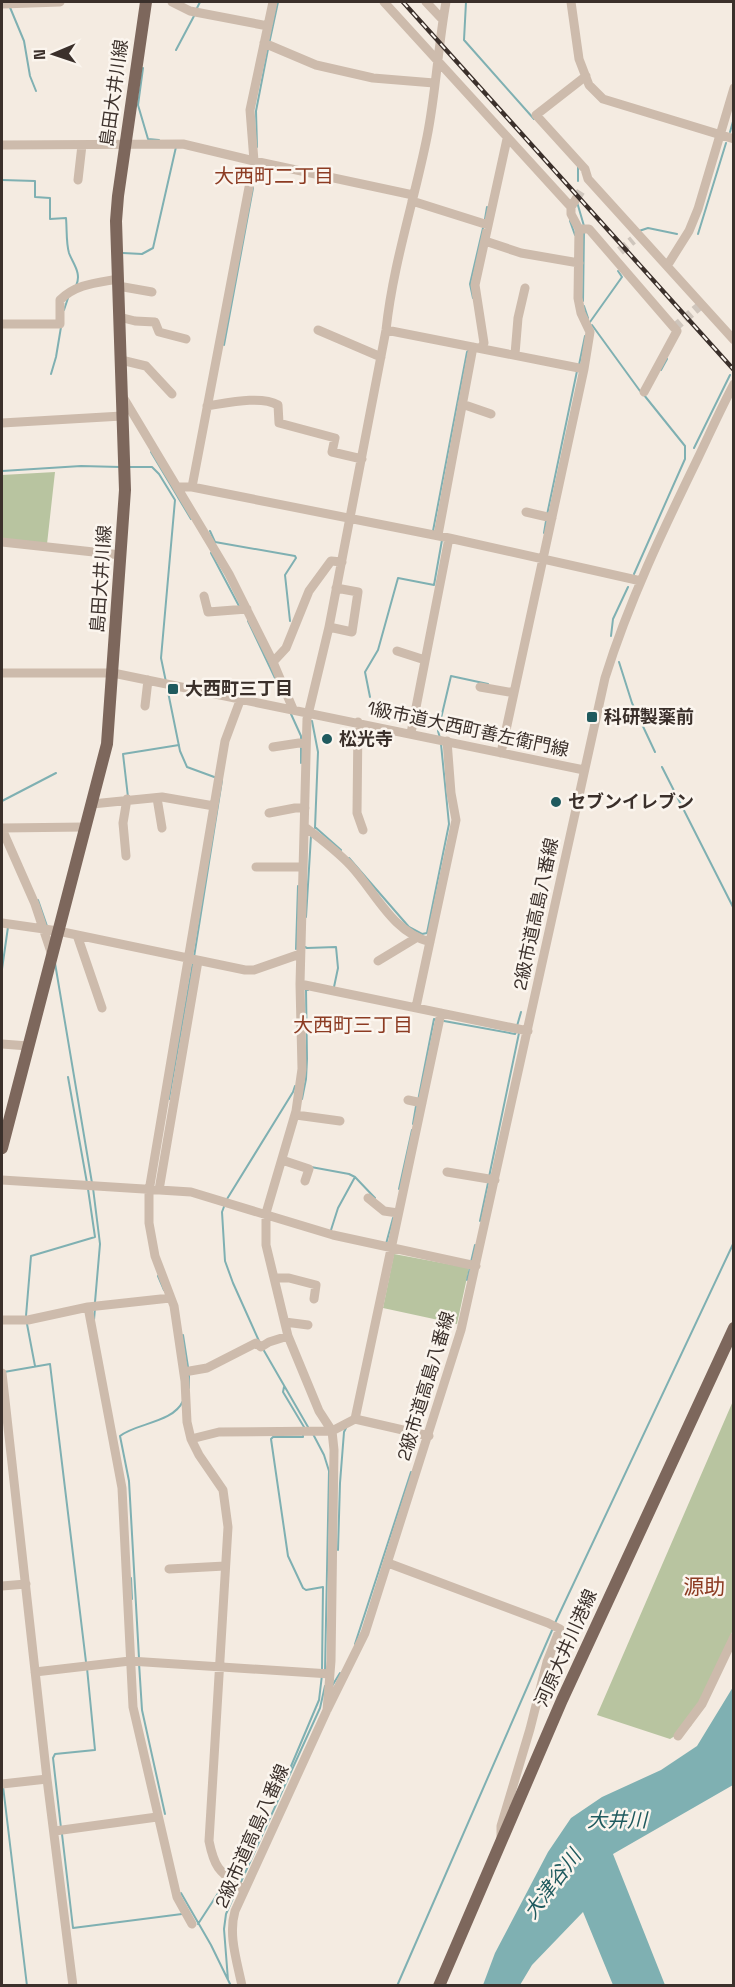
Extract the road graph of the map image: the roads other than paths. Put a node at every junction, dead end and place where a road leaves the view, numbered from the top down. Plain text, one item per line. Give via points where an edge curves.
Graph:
1 (60, 2) edge
2 (145, 2) edge
3 (172, 2) edge
4 (273, 2) edge
5 (384, 2) edge
6 (426, 2) edge
7 (446, 2) edge
8 (572, 2) edge
9 (2, 4) edge
10 (442, 19) junction
11 (268, 26) junction
12 (264, 43) junction
13 (438, 60) junction
14 (586, 76) junction
15 (434, 83) junction
16 (734, 88) edge
17 (721, 135) junction
18 (507, 139) junction
19 (734, 139) edge
20 (2, 145) edge
21 (82, 145) junction
22 (125, 145) junction
23 (254, 161) junction
24 (588, 179) junction
25 (78, 180) dead end
26 (583, 188) tunnel mouth
27 (413, 198) junction
28 (488, 225) junction
29 (579, 229) junction
30 (485, 241) junction
31 (579, 263) junction
32 (667, 266) junction
33 (118, 283) junction
34 (525, 288) dead end
35 (152, 292) dead end
36 (119, 317) junction
37 (2, 324) edge
38 (318, 330) dead end
39 (386, 330) junction
40 (186, 339) dead end
41 (734, 340) edge
42 (477, 348) junction
43 (515, 354) junction
44 (381, 357) junction
45 (121, 360) junction
46 (584, 369) junction
47 (734, 384) edge
48 (644, 392) dead end
49 (172, 394) dead end
50 (122, 395) junction
51 (724, 401) junction
52 (462, 404) junction
53 (207, 406) junction
54 (734, 409) edge
55 (491, 414) dead end
56 (122, 416) junction
57 (2, 423) edge
58 (362, 459) junction
59 (177, 487) junction
60 (192, 487) junction
61 (526, 512) dead end
62 (552, 518) junction
63 (350, 519) junction
64 (438, 536) junction
65 (449, 538) junction
66 (2, 542) edge
67 (121, 555) junction
68 (543, 558) junction
69 (342, 562) junction
70 (641, 582) junction
71 (336, 588) junction
72 (204, 596) dead end
73 (247, 609) junction
74 (329, 627) junction
75 (397, 651) dead end
76 (425, 660) junction
77 (273, 662) junction
78 (2, 673) edge
79 (113, 673) junction
80 (148, 680) junction
81 (480, 687) dead end
82 (514, 693) junction
83 (241, 698) junction
84 (146, 706) dead end
85 (293, 710) junction
86 (309, 713) junction
87 (358, 722) junction
88 (411, 733) junction
89 (447, 741) junction
90 (306, 744) junction
91 (273, 747) dead end
92 (501, 753) junction
93 (585, 770) junction
94 (157, 798) junction
95 (127, 799) junction
96 (92, 804) junction
97 (214, 806) junction
98 (305, 808) junction
99 (268, 813) dead end
100 (305, 826) junction
101 (85, 827) junction
102 (162, 828) dead end
103 (2, 829) edge
104 (363, 830) dead end
105 (126, 856) dead end
106 (256, 867) dead end
107 (303, 867) junction
108 (2, 923) edge
109 (44, 929) junction
110 (58, 931) junction
111 (77, 935) junction
112 (416, 938) junction
113 (430, 942) junction
114 (300, 954) junction
115 (52, 955) junction
116 (193, 960) junction
117 (378, 961) dead end
118 (300, 984) junction
119 (416, 1007) junction
120 (102, 1008) dead end
121 (441, 1013) junction
122 (528, 1031) junction
123 (2, 1044) edge
124 (28, 1046) junction
125 (408, 1100) dead end
126 (422, 1103) junction
127 (296, 1115) junction
128 (340, 1121) dead end
129 (2, 1148) edge
130 (282, 1160) junction
131 (447, 1172) dead end
132 (2, 1180) edge
133 (495, 1180) junction
134 (305, 1181) dead end
135 (154, 1191) junction
136 (368, 1198) dead end
137 (266, 1213) junction
138 (398, 1213) junction
139 (390, 1247) junction
140 (476, 1266) junction
141 (274, 1278) junction
142 (170, 1298) junction
143 (314, 1299) dead end
144 (88, 1307) junction
145 (2, 1320) edge
146 (285, 1322) junction
147 (308, 1325) dead end
148 (734, 1328) edge
149 (288, 1336) junction
150 (184, 1372) junction
151 (2, 1373) edge
152 (355, 1419) junction
153 (332, 1431) junction
154 (429, 1436) junction
155 (191, 1439) junction
156 (388, 1563) junction
157 (225, 1566) junction
158 (169, 1569) dead end
159 (27, 1584) junction
160 (2, 1586) edge
161 (734, 1637) edge
162 (130, 1661) junction
163 (220, 1666) junction
164 (35, 1672) junction
165 (330, 1674) junction
166 (327, 1710) junction
167 (678, 1736) dead end
168 (47, 1779) junction
169 (2, 1784) edge
170 (157, 1817) junction
171 (55, 1831) junction
172 (501, 1840) junction
173 (244, 1890) junction
174 (192, 1924) dead end
175 (74, 1986) edge
176 (242, 1986) edge
177 (439, 1986) edge

1 - 9 street
2 - 22 main road, 島田大井川線
3 - 11 street via 190,10
4 - 11 street
5 - 13 street
6 - 10 street
7 - 10 street
8 - 14 street via 579,59
10 - 13 street
11 - 12 street
12 - 15 street via 316,65 350,73
12 - 23 street via 250,110
13 - 15 street
13 - 18 street
14 - 17 street via 603,99
14 - 24 street via 536,115 585,169
15 - 27 street
16 - 17 street
17 - 19 street
17 - 32 street via 689,231
18 - 28 street
18 - 29 street via 573,203 571,214
20 - 21 street
21 - 22 street
21 - 25 street
22 - 23 street via 183,144
22 - 33 main road, 島田大井川線 via 117,213
23 - 27 street
23 - 53 street
24 - 26 street
24 - 32 street via 635,237
27 - 28 street
27 - 39 street via 390,294
28 - 30 street
29 - 31 street
29 - 48 street via 589,229 616,254 676,331
30 - 31 street via 521,253
30 - 42 street via 475,285 484,343
31 - 46 street via 578,298 590,332
32 - 41 street
33 - 35 street
33 - 36 main road, 島田大井川線
33 - 37 street via 79,287 68,293 60,300 60,324
34 - 43 street
36 - 40 street via 155,322 159,332
36 - 45 main road, 島田大井川線
38 - 44 street
39 - 42 street
39 - 44 street
42 - 43 street
42 - 52 street
43 - 46 street
44 - 58 street
45 - 49 street via 146,366
45 - 50 main road, 島田大井川線
46 - 62 street
47 - 51 street, 1級市道大西町善左衛門線
50 - 56 main road, 島田大井川線
50 - 59 street
51 - 54 street
51 - 70 street, 1級市道大西町善左衛門線
52 - 55 street
52 - 64 street
53 - 58 street via 272,401 278,405 279,423 335,438 332,452
53 - 60 street
56 - 57 street
56 - 67 main road, 島田大井川線 via 125,490
58 - 63 street
59 - 60 street
59 - 73 street
60 - 63 street
61 - 62 street
62 - 68 street
63 - 64 street
63 - 69 street
64 - 65 street
65 - 68 street
65 - 76 street
66 - 67 street
67 - 79 main road, 島田大井川線
68 - 70 street
68 - 82 street
69 - 71 street
69 - 77 street via 332,561 309,591 286,648
70 - 93 street, 1級市道大西町善左衛門線 via 605,678
71 - 74 street
71 - 74 street via 358,592 352,632
72 - 73 street via 208,612
73 - 77 street
74 - 86 street
75 - 76 street
76 - 88 street
77 - 85 street
78 - 79 street, 1級市道大西町善左衛門線
79 - 80 street, 1級市道大西町善左衛門線
79 - 96 main road, 島田大井川線 via 107,744
80 - 83 street, 1級市道大西町善左衛門線
80 - 84 street
81 - 82 street
82 - 92 street
83 - 85 street, 1級市道大西町善左衛門線
83 - 97 street via 225,741
85 - 86 street, 1級市道大西町善左衛門線
86 - 87 street, 1級市道大西町善左衛門線
86 - 90 street
87 - 88 street, 1級市道大西町善左衛門線
87 - 104 street via 357,813
88 - 89 street, 1級市道大西町善左衛門線
89 - 92 street, 1級市道大西町善左衛門線
89 - 113 street via 456,820
90 - 91 street
90 - 98 street
92 - 93 street, 1級市道大西町善左衛門線
93 - 122 street, 2級市道高島八番線
94 - 95 street
94 - 97 street
94 - 102 street
95 - 96 street
95 - 105 street via 123,823
96 - 101 main road, 島田大井川線
97 - 116 street
98 - 99 street
98 - 100 street
100 - 107 street
100 - 112 street via 352,867 398,925
101 - 103 street
101 - 110 main road, 島田大井川線
103 - 109 street
106 - 107 street
107 - 114 street
108 - 109 street
109 - 110 street
109 - 115 street
110 - 111 street
110 - 115 main road, 島田大井川線
111 - 116 street
111 - 120 street
112 - 113 street
112 - 117 street
113 - 119 street
114 - 116 street via 254,970
114 - 118 street
115 - 124 main road, 島田大井川線
116 - 135 street
118 - 119 street
118 - 127 street via 302,1069
119 - 121 street
121 - 122 street
121 - 126 street
122 - 133 street, 2級市道高島八番線
123 - 124 street
124 - 129 main road, 島田大井川線
125 - 126 street
126 - 138 street
127 - 128 street
127 - 130 street
130 - 134 street via 309,1169
130 - 137 street
131 - 133 street
132 - 135 street
133 - 140 street, 2級市道高島八番線
135 - 137 street via 190,1192
135 - 142 street via 149,1223
136 - 138 street via 384,1210
137 - 139 street via 333,1235
137 - 141 street via 266,1245
138 - 139 street
139 - 140 street
139 - 152 street
140 - 154 street, 2級市道高島八番線
141 - 143 street via 316,1285
141 - 146 street
142 - 144 street
142 - 150 street
144 - 145 street via 28,1320
144 - 162 street via 122,1488
146 - 147 street
146 - 149 street
148 - 172 main road, 河原大井川港線 via 606,1602
149 - 150 street via 261,1347 256,1343 207,1368
149 - 153 street
150 - 155 street
151 - 159 street
152 - 153 street
152 - 154 street
153 - 155 street via 219,1432
153 - 165 street
154 - 156 street, 2級市道高島八番線
155 - 157 street via 223,1490 228,1527
156 - 166 street, 2級市道高島八番線 via 365,1633
156 - 172 street via 560,1629 501,1826
157 - 158 street
157 - 163 street
159 - 160 street
159 - 164 street
161 - 167 street via 702,1704
162 - 163 street
162 - 164 street
162 - 170 street via 133,1707
163 - 165 street
163 - 173 street via 209,1840 213,1861 220,1871
164 - 168 street
165 - 166 street
166 - 173 street, 2級市道高島八番線
168 - 169 street
168 - 171 street
170 - 171 street
170 - 174 street via 177,1897
171 - 175 street
172 - 177 main road, 河原大井川港線
173 - 176 street, 2級市道高島八番線 via 232,1922

